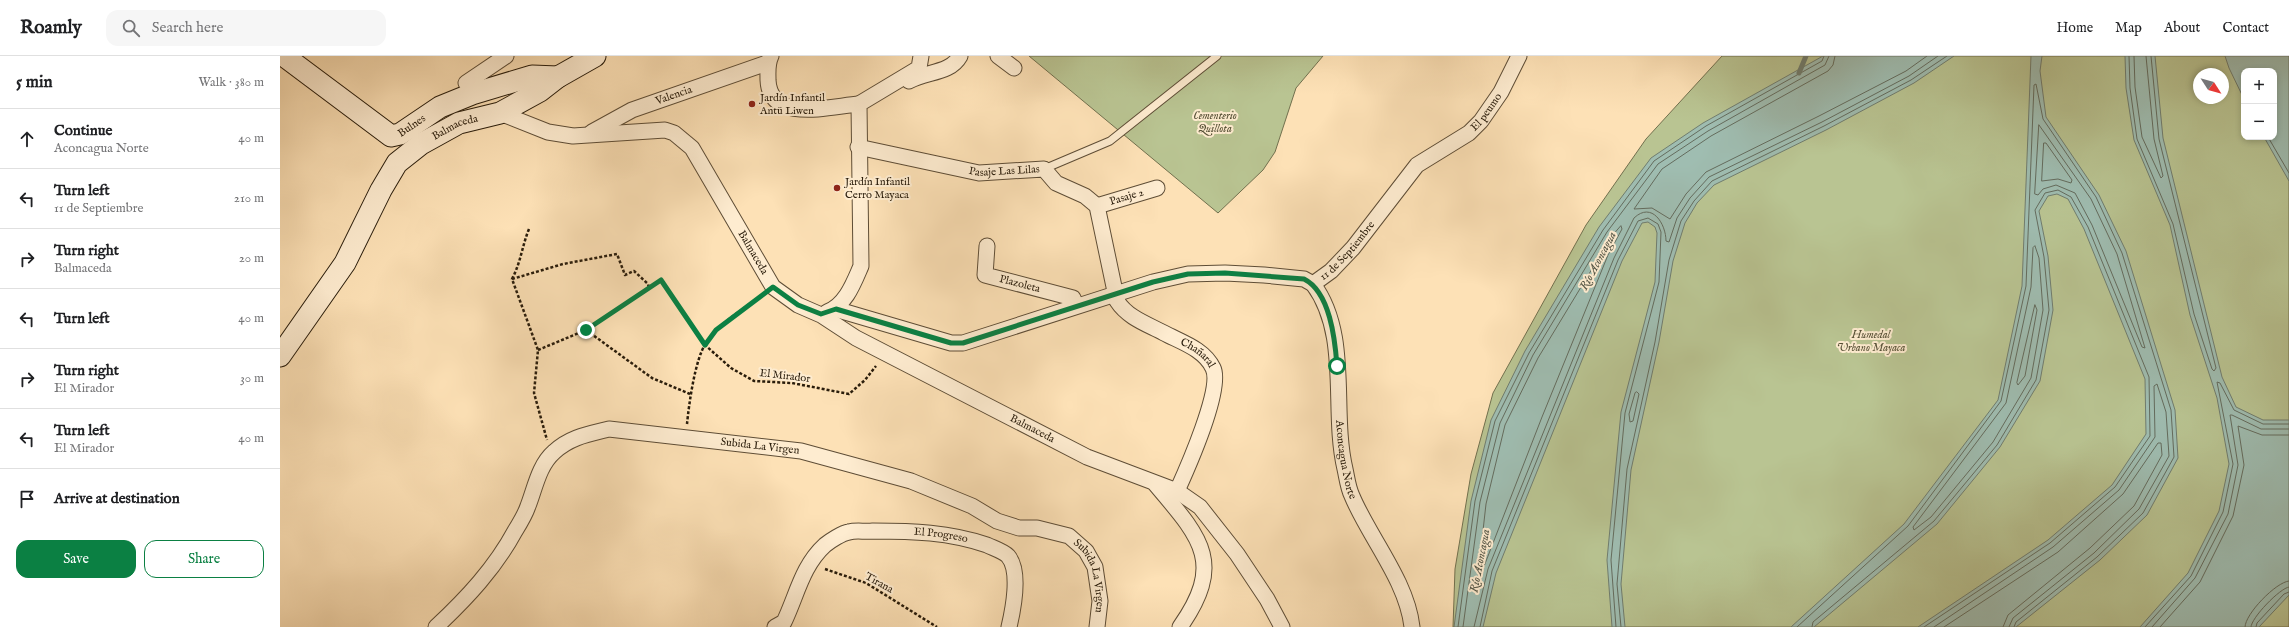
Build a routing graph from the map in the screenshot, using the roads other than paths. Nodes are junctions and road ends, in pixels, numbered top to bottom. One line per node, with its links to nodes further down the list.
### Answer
1 (284, 56): 9 (street, Bulnes)
2 (506, 56): 10 (street)
3 (595, 56): 9 (street)
4 (921, 56): 11 (street)
5 (960, 56): 14 (street)
6 (1217, 56): 16 (lane)
7 (1519, 56): 15 (street, El peumo)
8 (769, 60): 11 (street, Valencia); 13 (street, Valencia)
9 (558, 77): 12 (street)
10 (466, 83)
11 (859, 104): 14 (street)
12 (500, 113): 13 (street, Balmaceda); 25 (street, Balmaceda)
13 (584, 136): 24 (street, Balmaceda)
14 (858, 147): 16 (street, Pasaje Las Lilas); 23 (street)
15 (1437, 152): 20 (street, 11 de Septiembre)
16 (1044, 169): 18 (street, Pasaje Las Lilas)
17 (1157, 188): 18 (street, Pasaje 2)
18 (1097, 206): 21 (street)
19 (987, 246): 22 (street, Plazoleta)
20 (1313, 284): 21 (street, 11 de Septiembre); 34 (street, Aconcagua Norte)
21 (1116, 295): 22 (street, 11 de Septiembre); 27 (street, Chañaral)
22 (1076, 305): 23 (street, 11 de Septiembre)
23 (836, 309): 24 (street)
24 (821, 314): 26 (street, Balmaceda)
25 (280, 356)
26 (1155, 484): 27 (street, Balmaceda); 32 (street)
27 (1177, 491): 33 (street, Balmaceda)
28 (436, 627): 31 (street, Subida La Virgen)
29 (775, 627): 30 (street, El Progreso)
30 (1009, 627)
31 (1097, 627)
32 (1180, 627)
33 (1282, 627)
34 (1412, 627)

